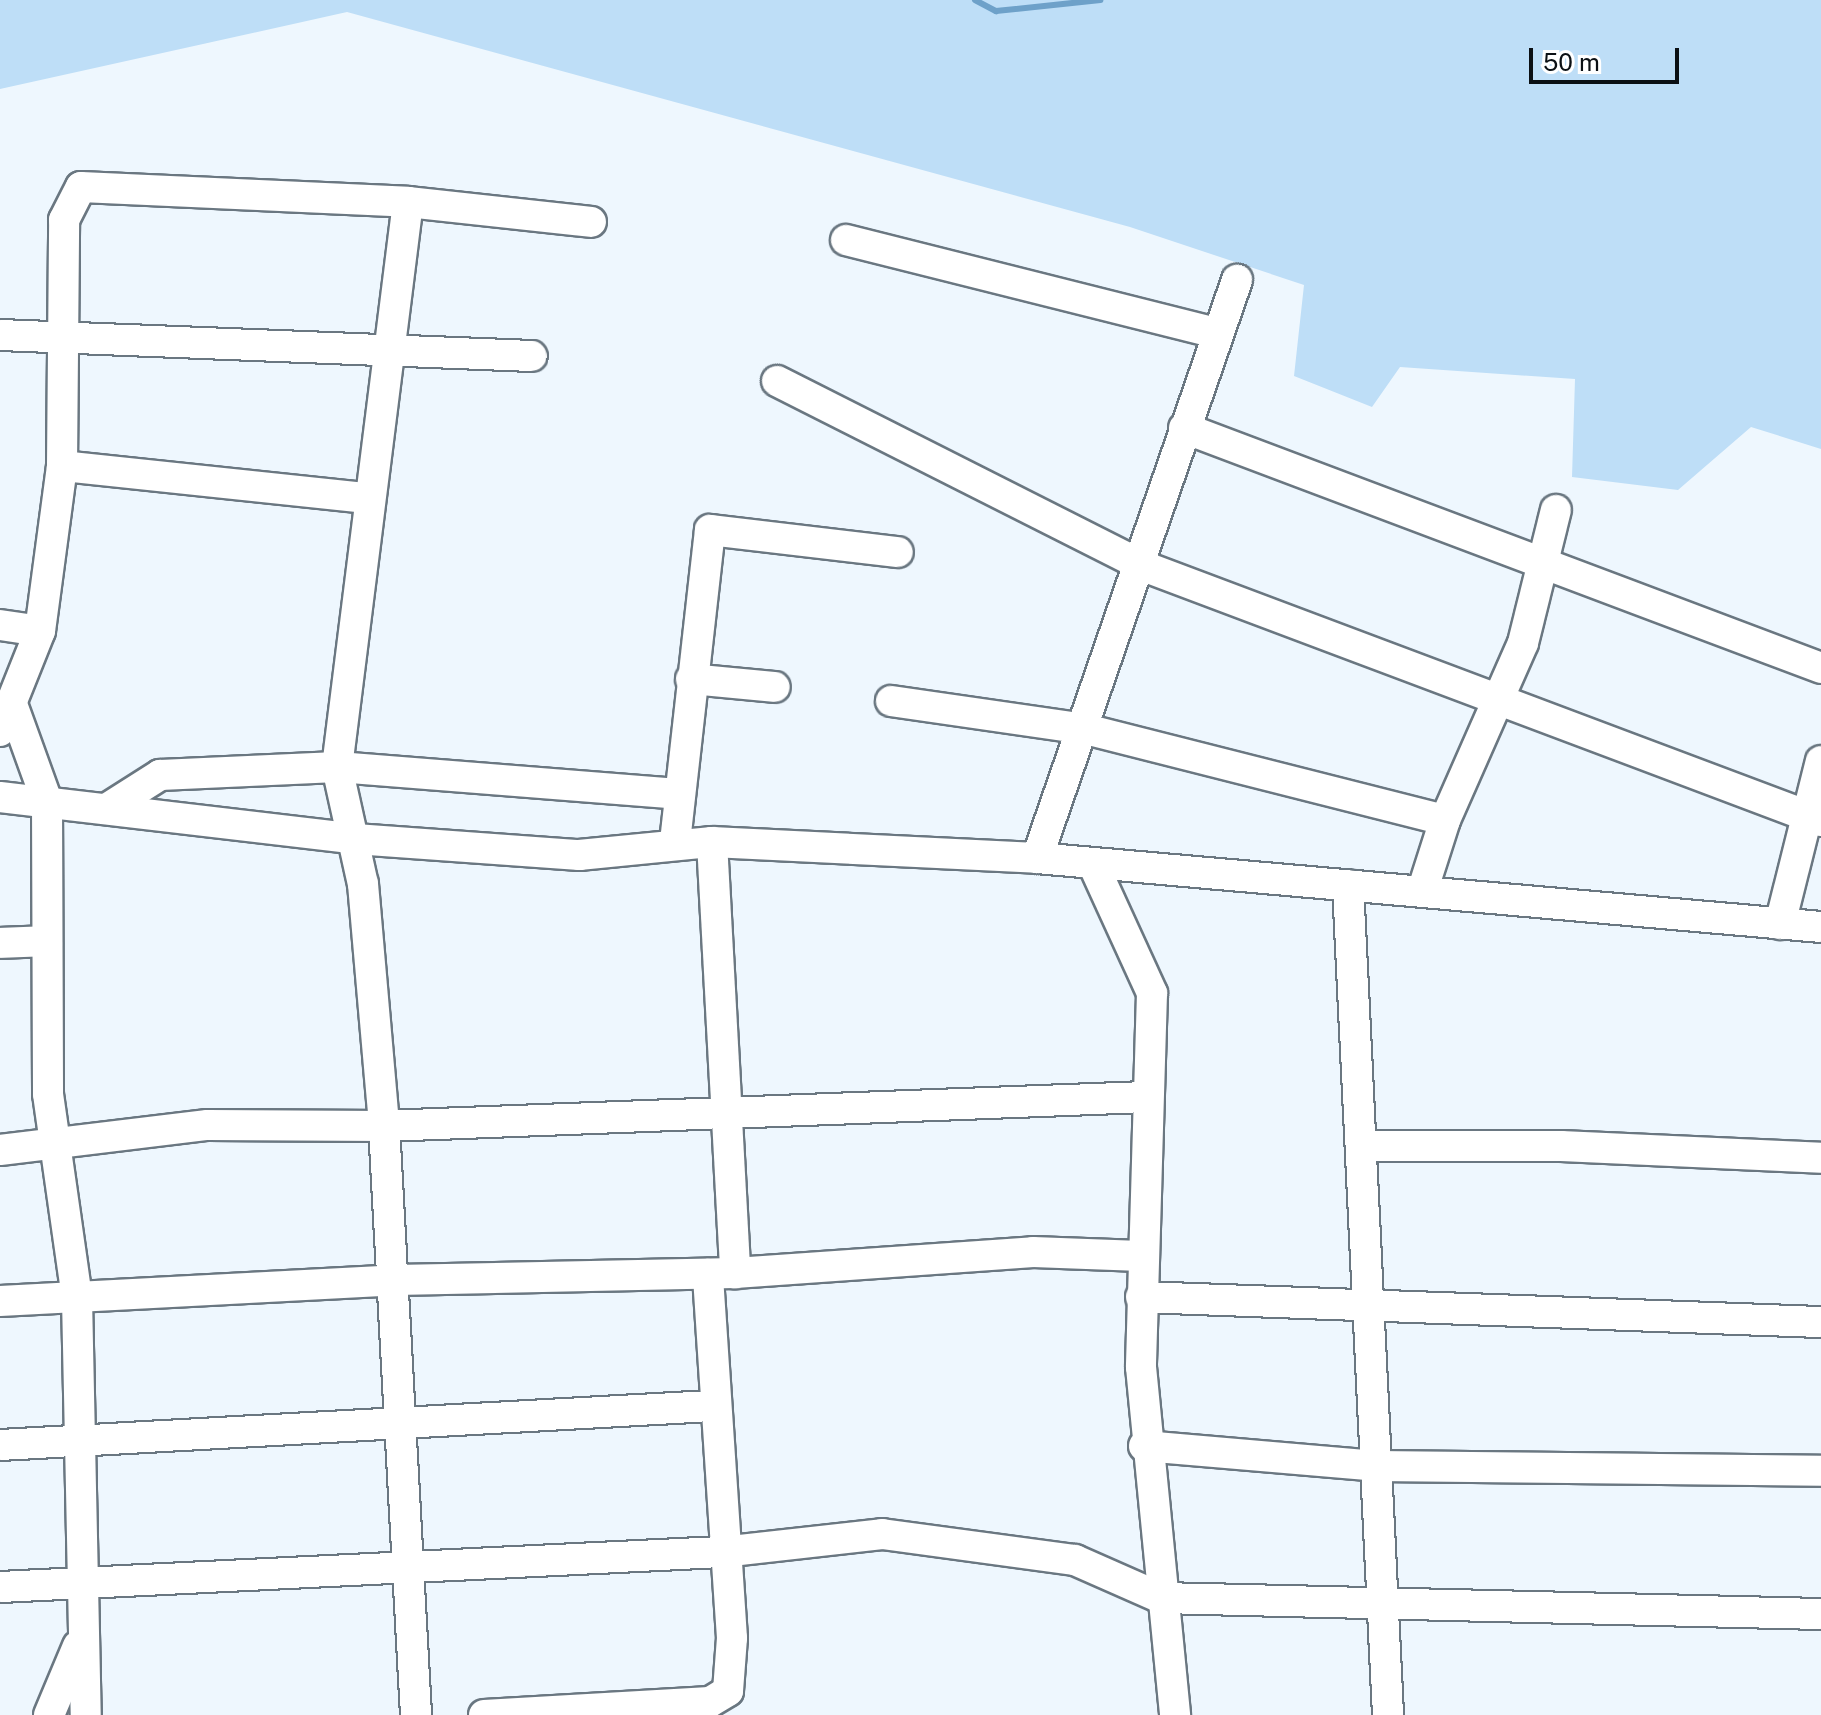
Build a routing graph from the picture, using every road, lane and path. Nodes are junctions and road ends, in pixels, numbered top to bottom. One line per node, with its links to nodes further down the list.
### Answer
1 (408, 202): 2 (street); 7 (street); 8 (street)
2 (591, 222)
3 (846, 240): 5 (street)
4 (1237, 280): 5 (street)
5 (1216, 333): 11 (street)
6 (0, 335): 7 (street)
7 (63, 339): 8 (street); 12 (street)
8 (390, 348): 9 (street); 13 (street)
9 (532, 356)
10 (777, 381): 17 (street)
11 (1184, 428): 16 (street); 17 (street)
12 (62, 466): 13 (street); 19 (street)
13 (366, 498): 29 (street)
14 (1556, 510): 16 (street)
15 (898, 552): 21 (street)
16 (1544, 561): 20 (street); 24 (street)
17 (1143, 566): 24 (street); 26 (street)
18 (0, 625): 19 (street)
19 (40, 631): 25 (street)
20 (1821, 668)
21 (691, 679): 22 (street); 30 (street)
22 (775, 687)
23 (891, 701): 26 (street)
24 (1497, 703): 34 (street); 35 (street)
25 (12, 704): 27 (street); 32 (street)
26 (1085, 729): 35 (street); 39 (street)
27 (0, 731)
28 (1821, 761): 34 (street)
29 (337, 767): 30 (street); 33 (street); 36 (street)
30 (679, 794): 37 (street)
31 (0, 797): 32 (street)
32 (47, 801): 33 (street); 45 (street)
33 (108, 808): 36 (street)
34 (1812, 818): 43 (street)
35 (1445, 820): 42 (street)
36 (355, 839): 37 (street); 49 (street)
37 (675, 842): 38 (street)
38 (712, 842): 39 (street); 48 (street)
39 (1037, 858): 40 (street)
40 (1093, 864): 41 (street); 47 (street)
41 (1348, 885): 42 (street); 50 (street)
42 (1422, 892): 43 (street)
43 (1780, 924): 44 (street)
44 (1821, 927)
45 (47, 941): 46 (street); 51 (street)
46 (0, 943)
47 (1147, 1097): 48 (street); 54 (street)
48 (723, 1109): 49 (street); 55 (street)
49 (384, 1126): 51 (street); 56 (street)
50 (1365, 1146): 53 (street); 60 (street)
51 (57, 1147): 52 (street); 58 (street)
52 (0, 1150)
53 (1821, 1158)
54 (1141, 1256): 55 (street); 57 (street)
55 (722, 1273): 56 (street); 62 (street)
56 (395, 1280): 58 (street); 63 (street)
57 (1141, 1297): 60 (street); 66 (street)
58 (77, 1298): 59 (street); 64 (street)
59 (0, 1301)
60 (1372, 1310): 61 (street); 67 (street)
61 (1821, 1322)
62 (712, 1406): 63 (street); 69 (street)
63 (398, 1427): 64 (street); 70 (street)
64 (81, 1440): 65 (street); 71 (street)
65 (0, 1445)
66 (1144, 1446): 67 (street); 73 (street)
67 (1376, 1466): 68 (street); 74 (street)
68 (1821, 1471)
69 (722, 1552): 70 (street); 73 (street); 80 (street)
70 (404, 1566): 71 (street); 79 (street)
71 (80, 1586): 72 (street); 76 (street)
72 (0, 1587)
73 (1161, 1598): 74 (street); 81 (street)
74 (1382, 1604): 75 (street); 82 (street)
75 (1821, 1614)
76 (80, 1641): 77 (street); 78 (street)
77 (49, 1715)
78 (86, 1715)
79 (416, 1715)
80 (484, 1715)
81 (1175, 1715)
82 (1388, 1715)

